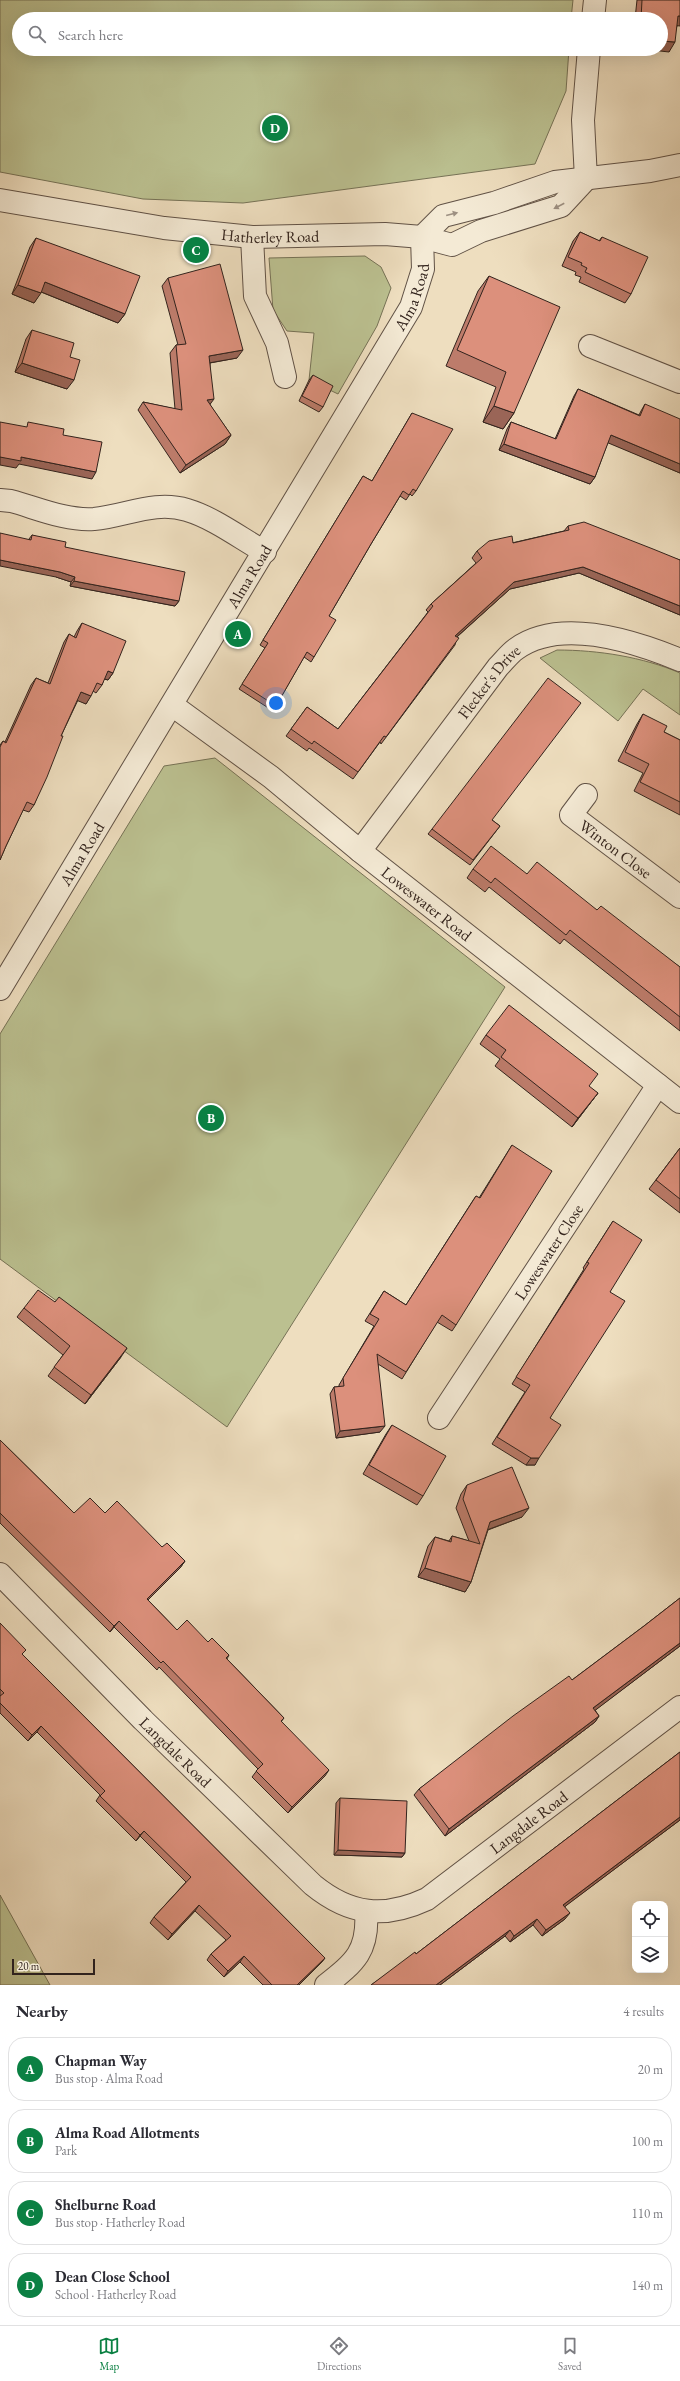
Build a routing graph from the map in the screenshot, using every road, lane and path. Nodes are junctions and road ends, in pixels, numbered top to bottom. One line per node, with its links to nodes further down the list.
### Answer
1 (595, 0): 2 (street)
2 (594, 12)
3 (589, 56): 5 (street)
4 (680, 165): 5 (street)
5 (586, 179): 8 (street, one-way to 5); 8 (street, Hatherley Road, one-way to 8)
6 (0, 200): 7 (street, Hatherley Road)
7 (252, 237): 8 (street, Hatherley Road); 10 (street)
8 (422, 237): 13 (street, Alma Road)
9 (590, 346): 11 (street)
10 (285, 376)
11 (680, 382)
12 (0, 500): 13 (street)
13 (265, 552): 15 (street, Alma Road)
14 (680, 660): 17 (street, Flecker's Drive)
15 (172, 705): 17 (street, Loweswater Road); 19 (street, Alma Road)
16 (586, 795): 18 (street, Winton Close)
17 (360, 851): 20 (street, Loweswater Road)
18 (680, 897)
19 (0, 989)
20 (658, 1085): 21 (street, Loweswater Road); 22 (street, Loweswater Close)
21 (680, 1102)
22 (439, 1418)
23 (0, 1574): 25 (street, Langdale Road)
24 (680, 1707): 25 (street, Langdale Road)
25 (366, 1911): 26 (street)
26 (326, 1985)

